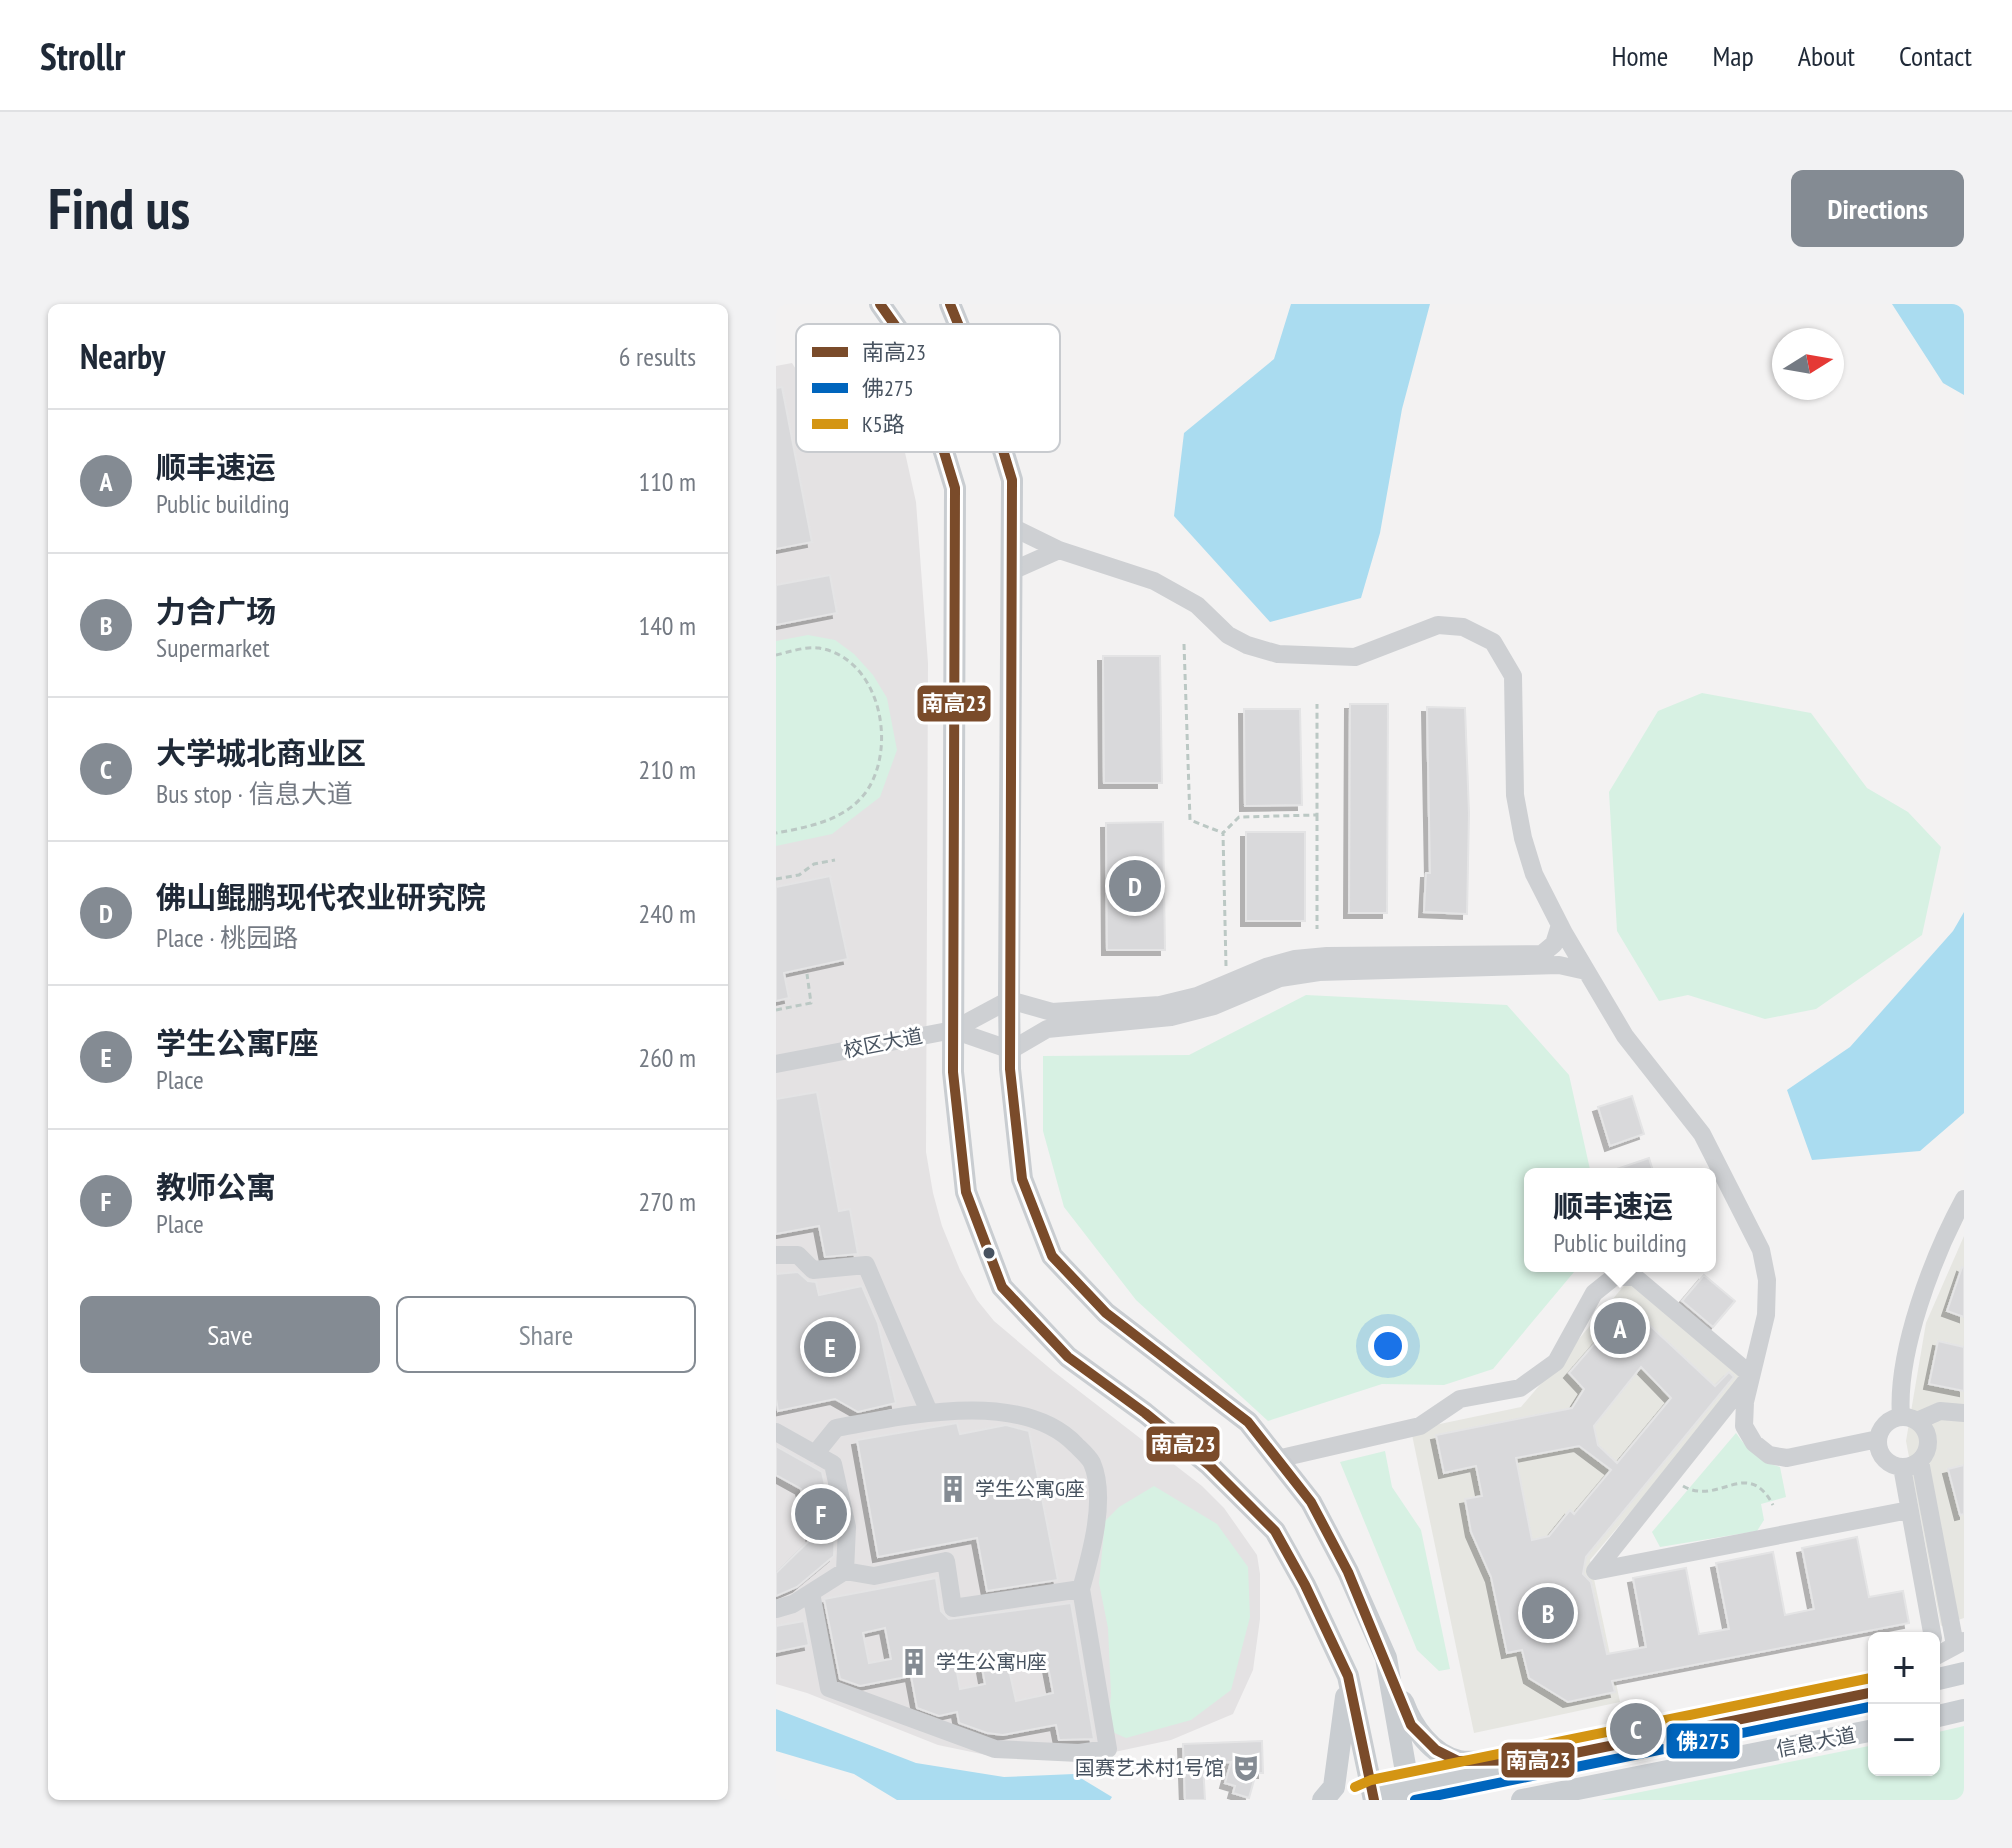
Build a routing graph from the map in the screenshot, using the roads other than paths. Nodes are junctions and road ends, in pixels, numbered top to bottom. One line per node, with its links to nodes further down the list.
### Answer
1 (880, 304): 3 (main road)
2 (950, 304): 4 (main road)
3 (894, 324)
4 (958, 324)
5 (944, 452): 13 (main road)
6 (1003, 452): 7 (main road)
7 (1012, 527): 8 (street); 9 (main road)
8 (1059, 550): 9 (street); 10 (street)
9 (1012, 571): 12 (main road)
10 (1560, 925): 11 (street); 12 (street)
11 (1586, 971): 14 (street); 18 (street)
12 (1009, 1000): 13 (street); 14 (main road)
13 (953, 1030): 14 (street); 15 (street, 校区大道); 36 (main road)
14 (1011, 1050): 25 (main road)
15 (776, 1064)
16 (1964, 1199): 21 (street)
17 (776, 1255): 19 (street)
18 (1751, 1375): 23 (street); 25 (street); 27 (street)
19 (929, 1412): 24 (street); 29 (street)
20 (1964, 1413): 21 (street)
21 (1909, 1419): 23 (street); 26 (street)
22 (776, 1432): 24 (street)
23 (1878, 1439): 26 (street)
24 (815, 1454): 28 (street)
25 (1277, 1459): 34 (main road)
26 (1911, 1464): 27 (street); 33 (street)
27 (1909, 1510): 32 (street)
28 (845, 1571): 29 (street); 30 (street)
29 (1081, 1589): 30 (street)
30 (811, 1593): 31 (street)
31 (776, 1609)
32 (1931, 1632)
33 (1959, 1643)
34 (1386, 1658): 42 (main road); 43 (main road)
35 (1964, 1673): 37 (main road)
36 (1348, 1676): 44 (main road); 45 (main road)
37 (1940, 1679)
38 (1868, 1693): 42 (main road, 信息大道)
39 (1964, 1710): 40 (main road)
40 (1940, 1716)
41 (1868, 1731): 46 (main road, 信息大道)
42 (1541, 1760): 43 (main road, 信息大道)
43 (1410, 1794): 44 (main road, 信息大道)
44 (1370, 1798)
45 (1323, 1800)
46 (1522, 1800)

